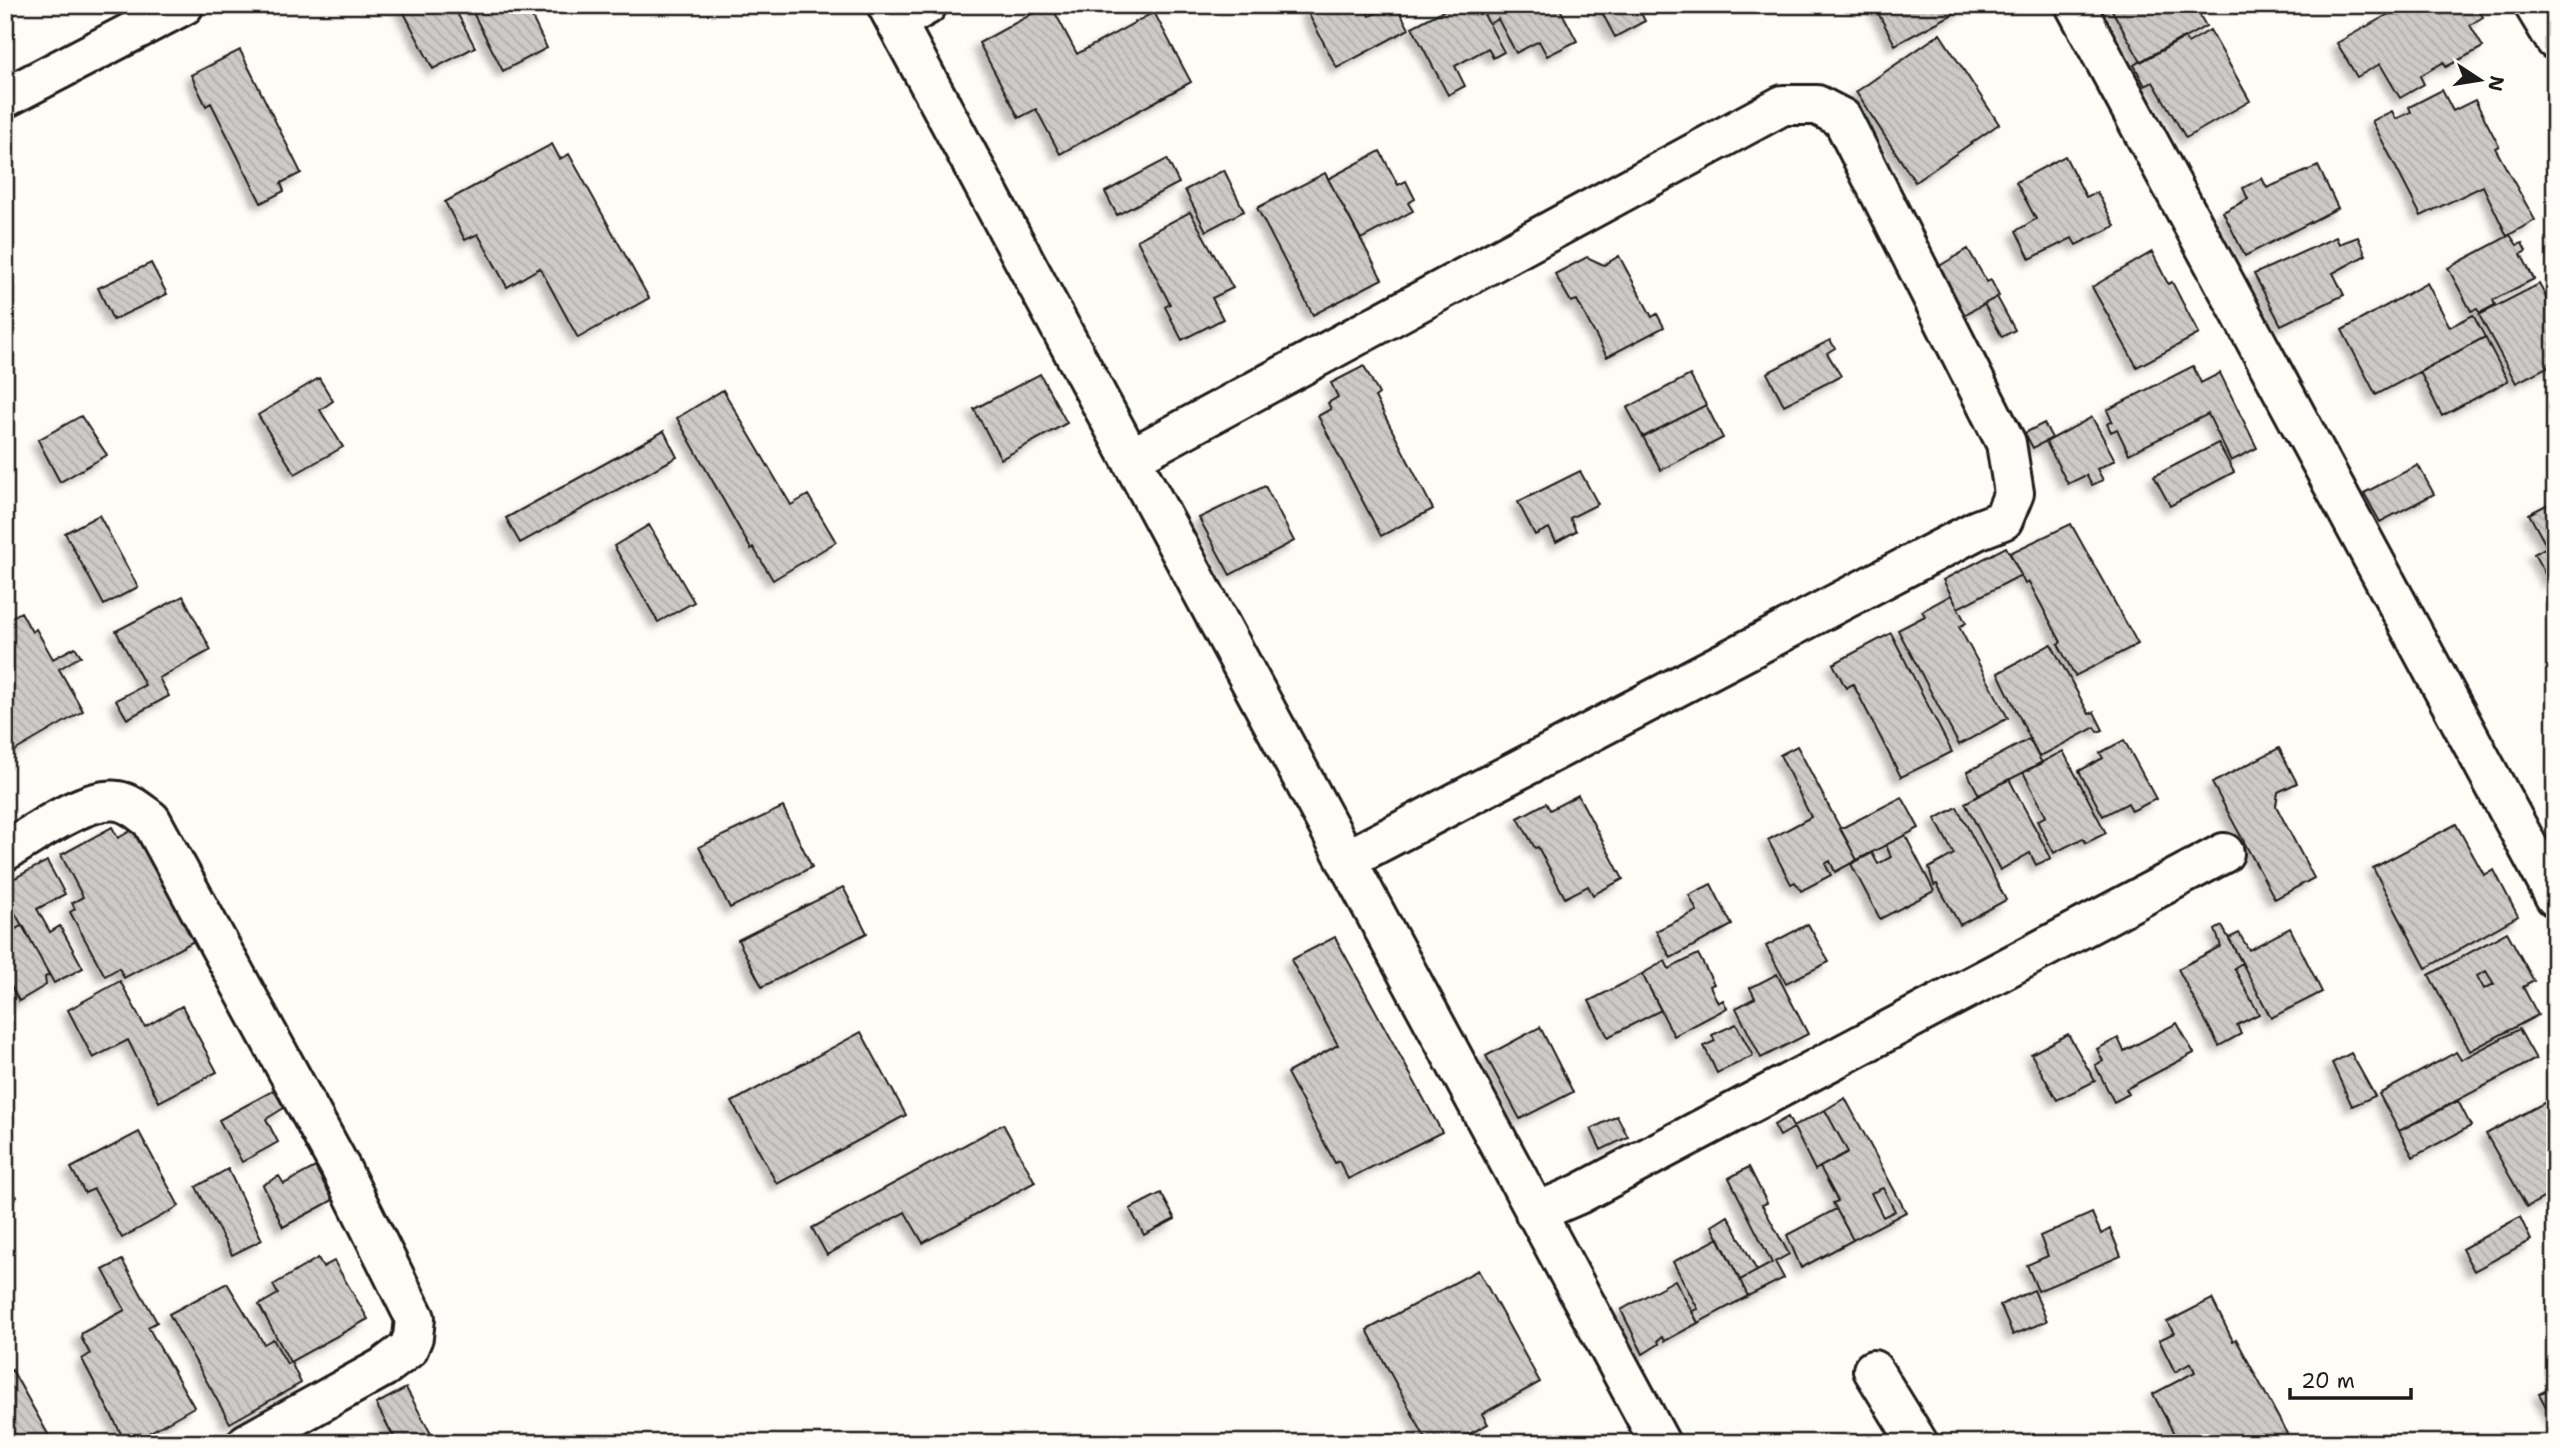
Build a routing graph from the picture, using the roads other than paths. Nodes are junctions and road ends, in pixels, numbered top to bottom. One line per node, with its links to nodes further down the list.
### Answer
1 (184, 5): 6 (street)
2 (2075, 5): 11 (street)
3 (2534, 5): 5 (street)
4 (904, 11): 7 (street)
5 (2555, 40)
6 (5, 98)
7 (1131, 458): 10 (street); 10 (street)
8 (5, 851): 14 (street)
9 (2224, 853): 12 (street)
10 (1346, 860): 12 (street)
11 (2555, 897)
12 (1535, 1213): 15 (street)
13 (1873, 1370): 16 (street)
14 (247, 1443)
15 (1660, 1443)
16 (1918, 1443)

